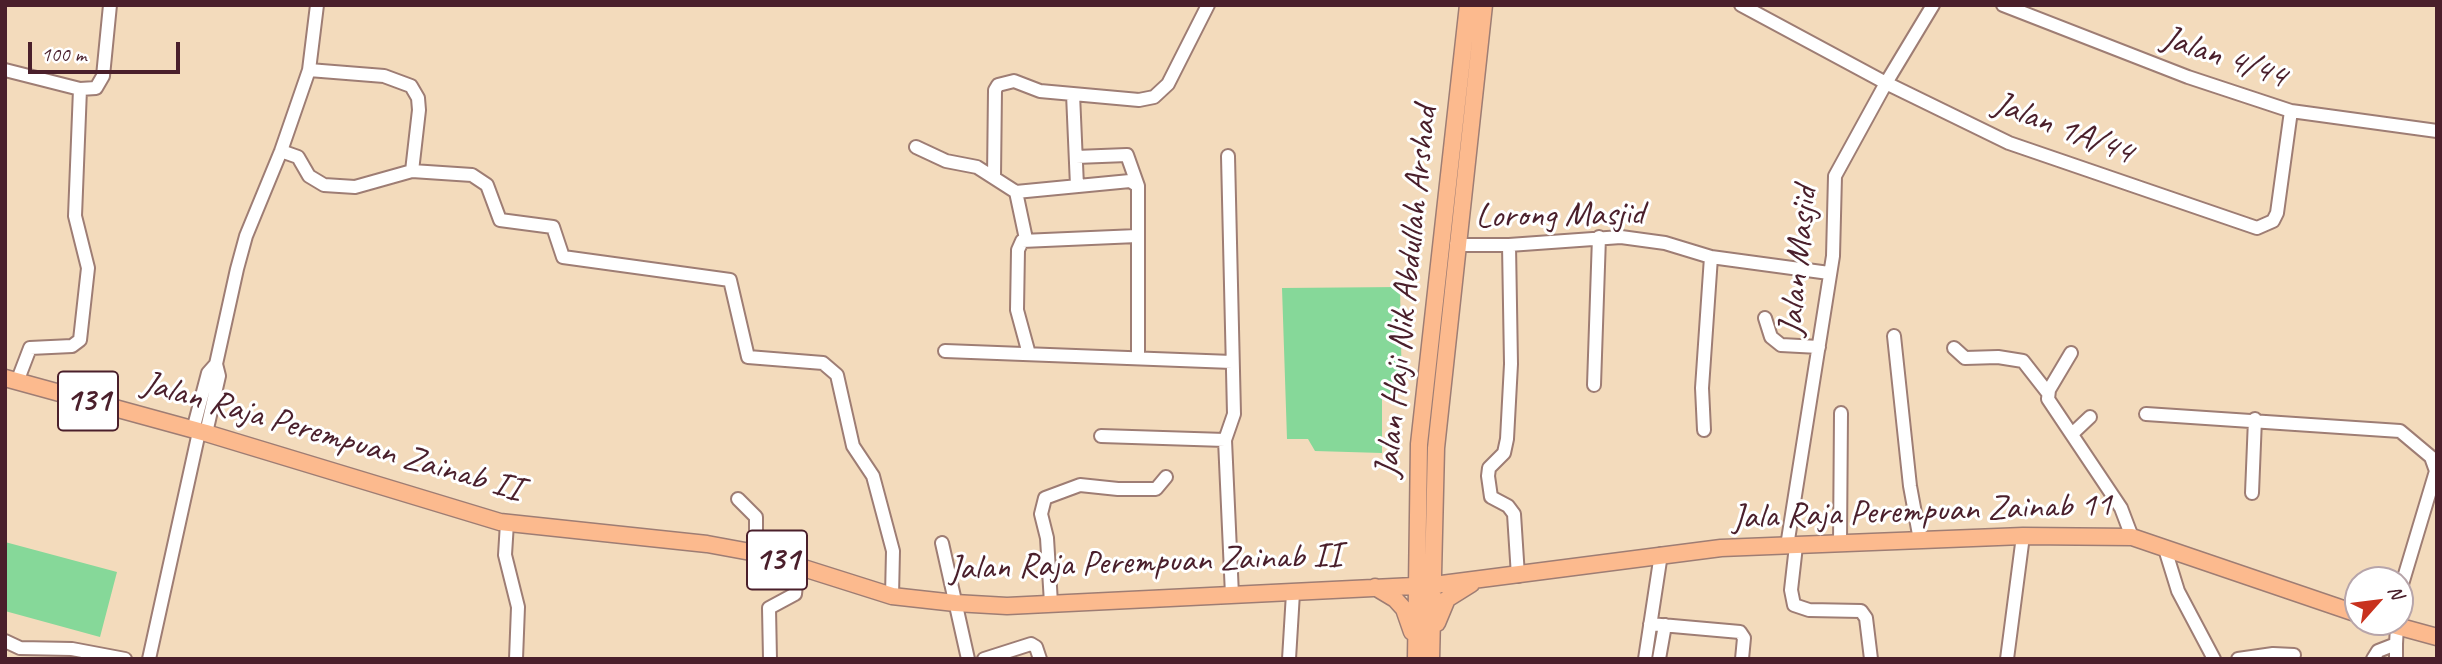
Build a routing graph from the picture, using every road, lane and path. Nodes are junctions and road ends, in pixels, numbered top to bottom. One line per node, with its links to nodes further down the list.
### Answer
1 (110, 5): 12 (street)
2 (317, 5): 10 (street)
3 (1208, 5): 13 (street)
4 (1468, 5): 72 (main road, Jalan Haji Nik Abdullah Arshad)
5 (1483, 5): 28 (main road, Jalan Haji Nik Abdullah Arshad)
6 (1741, 5): 11 (street, Jalan 1A/44)
7 (1933, 5): 11 (street, Jalan Masjid)
8 (2003, 5): 14 (street, Jalan 4/44)
9 (5, 70): 12 (street)
10 (309, 70): 17 (street); 20 (street)
11 (1886, 83): 14 (street, Jalan 1A/44); 31 (street, Jalan Masjid)
12 (80, 89): 41 (street)
13 (1073, 94): 18 (street); 21 (street)
14 (2291, 111): 15 (street, Jalan 4/44)
15 (2437, 131)
16 (916, 146): 21 (street)
17 (281, 152): 20 (street); 49 (street)
18 (1076, 156): 22 (street); 23 (street)
19 (1228, 156): 40 (street)
20 (412, 172): 76 (street)
21 (994, 177): 24 (street)
22 (1077, 186): 23 (street); 24 (street)
23 (1138, 186): 25 (street)
24 (1016, 192): 27 (street)
25 (1137, 236): 27 (street); 39 (street)
26 (1598, 237): 29 (street, Lorong Masjid); 30 (street, Lorong Masjid); 42 (street)
27 (1026, 239): 38 (street)
28 (1456, 245): 29 (street, Lorong Masjid); 72 (main road, Jalan Haji Nik Abdullah Arshad)
29 (1509, 246): 70 (street)
30 (1711, 257): 31 (street, Lorong Masjid); 48 (street)
31 (1829, 273): 34 (street, Jalan Masjid)
32 (1765, 318): 34 (street)
33 (1894, 336): 61 (street)
34 (1819, 347): 64 (street, Jalan Masjid)
35 (1954, 348): 43 (street)
36 (945, 351): 38 (street)
37 (2071, 353): 43 (street)
38 (1029, 354): 39 (street)
39 (1138, 357): 40 (street)
40 (1232, 362): 52 (street)
41 (11, 380): 49 (main road, Jalan Raja Perempuan Zainab II / 131)
42 (1594, 384)
43 (2048, 393): 50 (street)
44 (1841, 413): 63 (street)
45 (2146, 414): 47 (street)
46 (2090, 418): 50 (street)
47 (2255, 419): 54 (street); 56 (street)
48 (1704, 430)
49 (199, 432): 58 (main road, Jalan Raja Perempuan Zainab II / 131); 91 (street)
50 (2072, 434): 60 (street)
51 (1101, 436): 52 (street)
52 (1226, 440): 75 (street)
53 (1166, 477): 78 (street)
54 (2252, 493)
55 (738, 499): 66 (street)
56 (2423, 519): 57 (street); 68 (street)
57 (2437, 521)
58 (506, 523): 66 (main road, Jalan Raja Perempuan Zainab II / 131); 92 (street)
59 (2023, 536): 60 (main road, Jala Raja Perempuan Zainab 11); 61 (main road, Jala Raja Perempuan Zainab 11); 102 (street)
60 (2132, 537): 65 (main road, Jala Raja Perempuan Zainab 11)
61 (1920, 540): 63 (main road, Jala Raja Perempuan Zainab 11)
62 (942, 543): 77 (street)
63 (1840, 544): 64 (main road, Jala Raja Perempuan Zainab 11)
64 (1791, 546): 67 (main road, Jala Raja Perempuan Zainab 11); 101 (street, Jalan Masjid)
65 (2165, 549): 79 (main road, Jala Raja Perempuan Zainab 11); 103 (street)
66 (756, 553): 69 (main road, Jalan Raja Perempuan Zainab II / 131)
67 (1661, 554): 70 (main road, Jala Raja Perempuan Zainab 11); 80 (street)
68 (2408, 566)
69 (798, 567): 76 (main road, Jalan Raja Perempuan Zainab II / 131); 93 (street)
70 (1518, 576): 71 (main road, Jala Raja Perempuan Zainab 11)
71 (1476, 581): 72 (main road, Jalan Raja Perempuan Zainab II); 87 (main road)
72 (1426, 585): 73 (main road, Jalan Raja Perempuan Zainab II / 131); 87 (main road); 88 (main road)
73 (1374, 586): 74 (main road, Jalan Raja Perempuan Zainab II / 131); 88 (main road)
74 (1293, 593): 75 (main road, Jalan Raja Perempuan Zainab II / 131); 97 (street)
75 (1232, 595): 78 (main road, Jalan Raja Perempuan Zainab II / 131)
76 (892, 596): 77 (main road, Jalan Raja Perempuan Zainab II / 131)
77 (955, 603): 78 (main road, Jalan Raja Perempuan Zainab II / 131); 94 (street)
78 (1051, 603)
79 (2344, 609)
80 (1650, 624): 81 (street); 98 (street)
81 (1665, 625): 99 (street); 100 (street)
82 (2414, 631): 84 (main road)
83 (2394, 636): 86 (street)
84 (2437, 637)
85 (5, 641): 90 (street)
86 (2396, 644): 105 (street); 106 (street)
87 (1431, 650)
88 (1416, 654)
89 (2294, 655): 104 (street)
90 (125, 659)
91 (149, 659)
92 (516, 659)
93 (770, 659)
94 (968, 659)
95 (984, 659): 96 (street)
96 (1040, 659)
97 (1289, 659)
98 (1645, 659)
99 (1659, 659)
100 (1742, 659)
101 (1871, 659)
102 (2007, 659)
103 (2214, 659)
104 (2238, 659)
105 (2373, 659)
106 (2396, 659)

